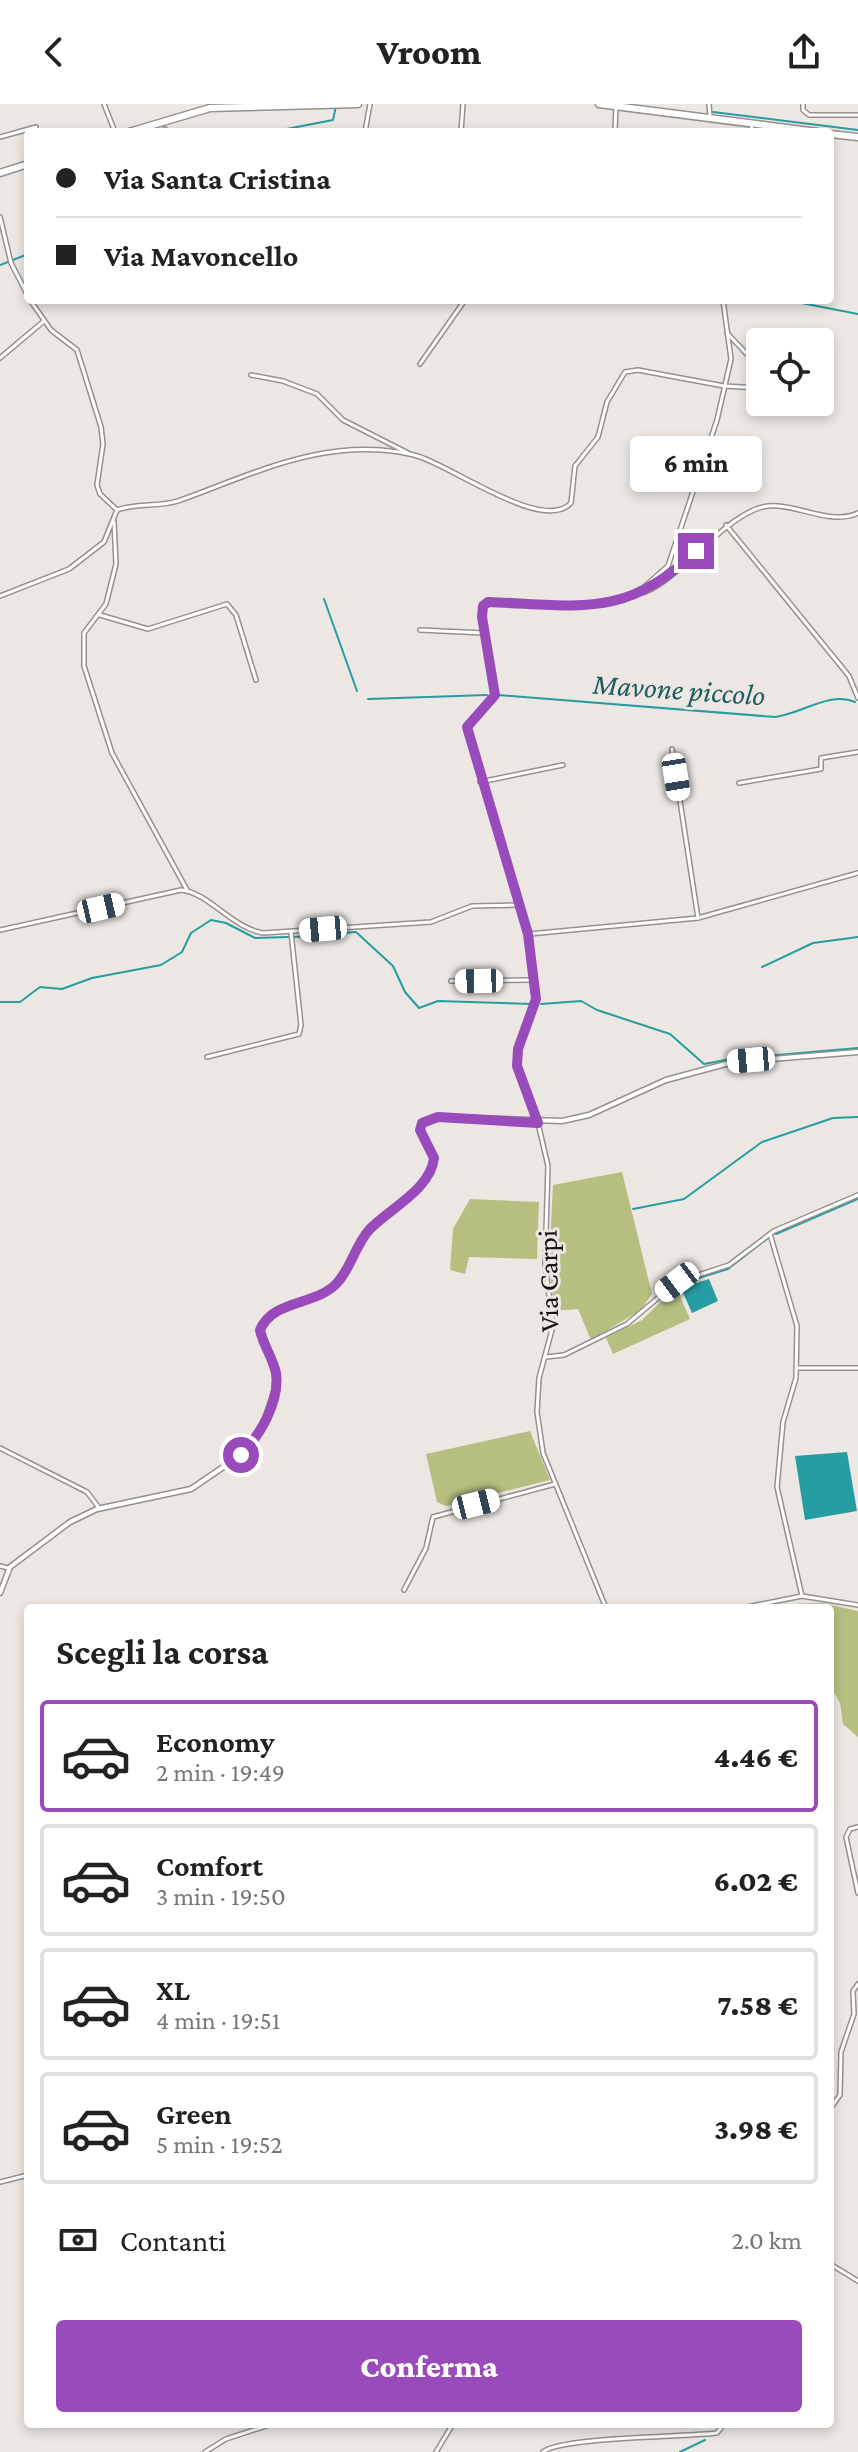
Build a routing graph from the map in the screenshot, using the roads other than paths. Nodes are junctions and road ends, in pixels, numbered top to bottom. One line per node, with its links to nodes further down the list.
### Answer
1 (104, 104): 17 (street)
2 (274, 104): 10 (main road); 18 (main road)
3 (338, 104): 4 (main road); 10 (main road)
4 (358, 104)
5 (370, 104): 19 (street)
6 (463, 104): 20 (street)
7 (599, 104): 11 (main road)
8 (709, 104): 13 (street)
9 (803, 104): 12 (street)
10 (331, 105)
11 (616, 105): 13 (main road); 21 (street)
12 (858, 115)
13 (710, 117): 14 (main road)
14 (752, 124): 22 (street); 23 (main road)
15 (36, 127): 16 (street)
16 (32, 128)
17 (113, 128)
18 (141, 128)
19 (366, 128)
20 (461, 128)
21 (615, 128)
22 (752, 128)
23 (785, 128)
24 (24, 130): 26 (street)
25 (834, 134): 27 (main road)
26 (0, 137)
27 (858, 137)
28 (24, 165): 29 (main road)
29 (0, 173)
30 (0, 217): 31 (street)
31 (24, 288)
32 (33, 304): 35 (street)
33 (462, 304): 39 (street)
34 (723, 304): 36 (street)
35 (44, 321): 38 (street); 44 (street)
36 (727, 333): 37 (street); 41 (street)
37 (746, 353)
38 (0, 358)
39 (420, 364)
40 (251, 375): 43 (street)
41 (724, 386): 42 (street); 43 (street); 48 (street)
42 (746, 387)
43 (412, 455): 44 (street)
44 (117, 510): 46 (street)
45 (858, 513): 47 (street)
46 (114, 522): 49 (street); 50 (street)
47 (726, 525): 48 (street); 54 (street)
48 (636, 594): 52 (street)
49 (0, 596)
50 (100, 615): 53 (street); 61 (street)
51 (420, 630): 52 (street)
52 (484, 633): 58 (street, Via Carpi)
53 (256, 680)
54 (858, 698)
55 (672, 749): 63 (street)
56 (858, 752): 59 (street)
57 (563, 765): 58 (street)
58 (480, 782): 62 (street, Via Carpi)
59 (739, 783)
60 (858, 873): 63 (street)
61 (187, 890): 64 (street); 65 (street)
62 (518, 905): 65 (street); 66 (street, Via Carpi)
63 (698, 918): 66 (street)
64 (0, 930)
65 (291, 932): 70 (street)
66 (528, 934): 67 (street, Via Carpi)
67 (535, 980): 68 (street); 71 (street, Via Carpi)
68 (451, 981)
69 (858, 1052): 71 (street)
70 (207, 1057)
71 (538, 1123): 74 (street, Via Carpi); 79 (street)
72 (858, 1195): 73 (street)
73 (770, 1234): 74 (street); 75 (street)
74 (546, 1357): 78 (street, Via Carpi)
75 (797, 1367): 76 (street); 84 (street)
76 (858, 1368)
77 (0, 1448): 79 (street)
78 (555, 1484): 82 (street); 85 (street, Via Carpi)
79 (100, 1509): 81 (street)
80 (0, 1566): 81 (street)
81 (8, 1568): 83 (street)
82 (404, 1590)
83 (0, 1593)
84 (802, 1596): 86 (street); 87 (street)
85 (604, 1604)
86 (762, 1604)
87 (858, 1605)
88 (858, 1827): 89 (street)
89 (858, 1893)
90 (858, 1984): 91 (street)
91 (834, 2103)
92 (24, 2176): 93 (street)
93 (0, 2182)
94 (834, 2266): 95 (street)
95 (858, 2281)
96 (260, 2428): 99 (street)
97 (451, 2428): 100 (street)
98 (722, 2428): 101 (street)
99 (205, 2452)
100 (436, 2452)
101 (543, 2452)

